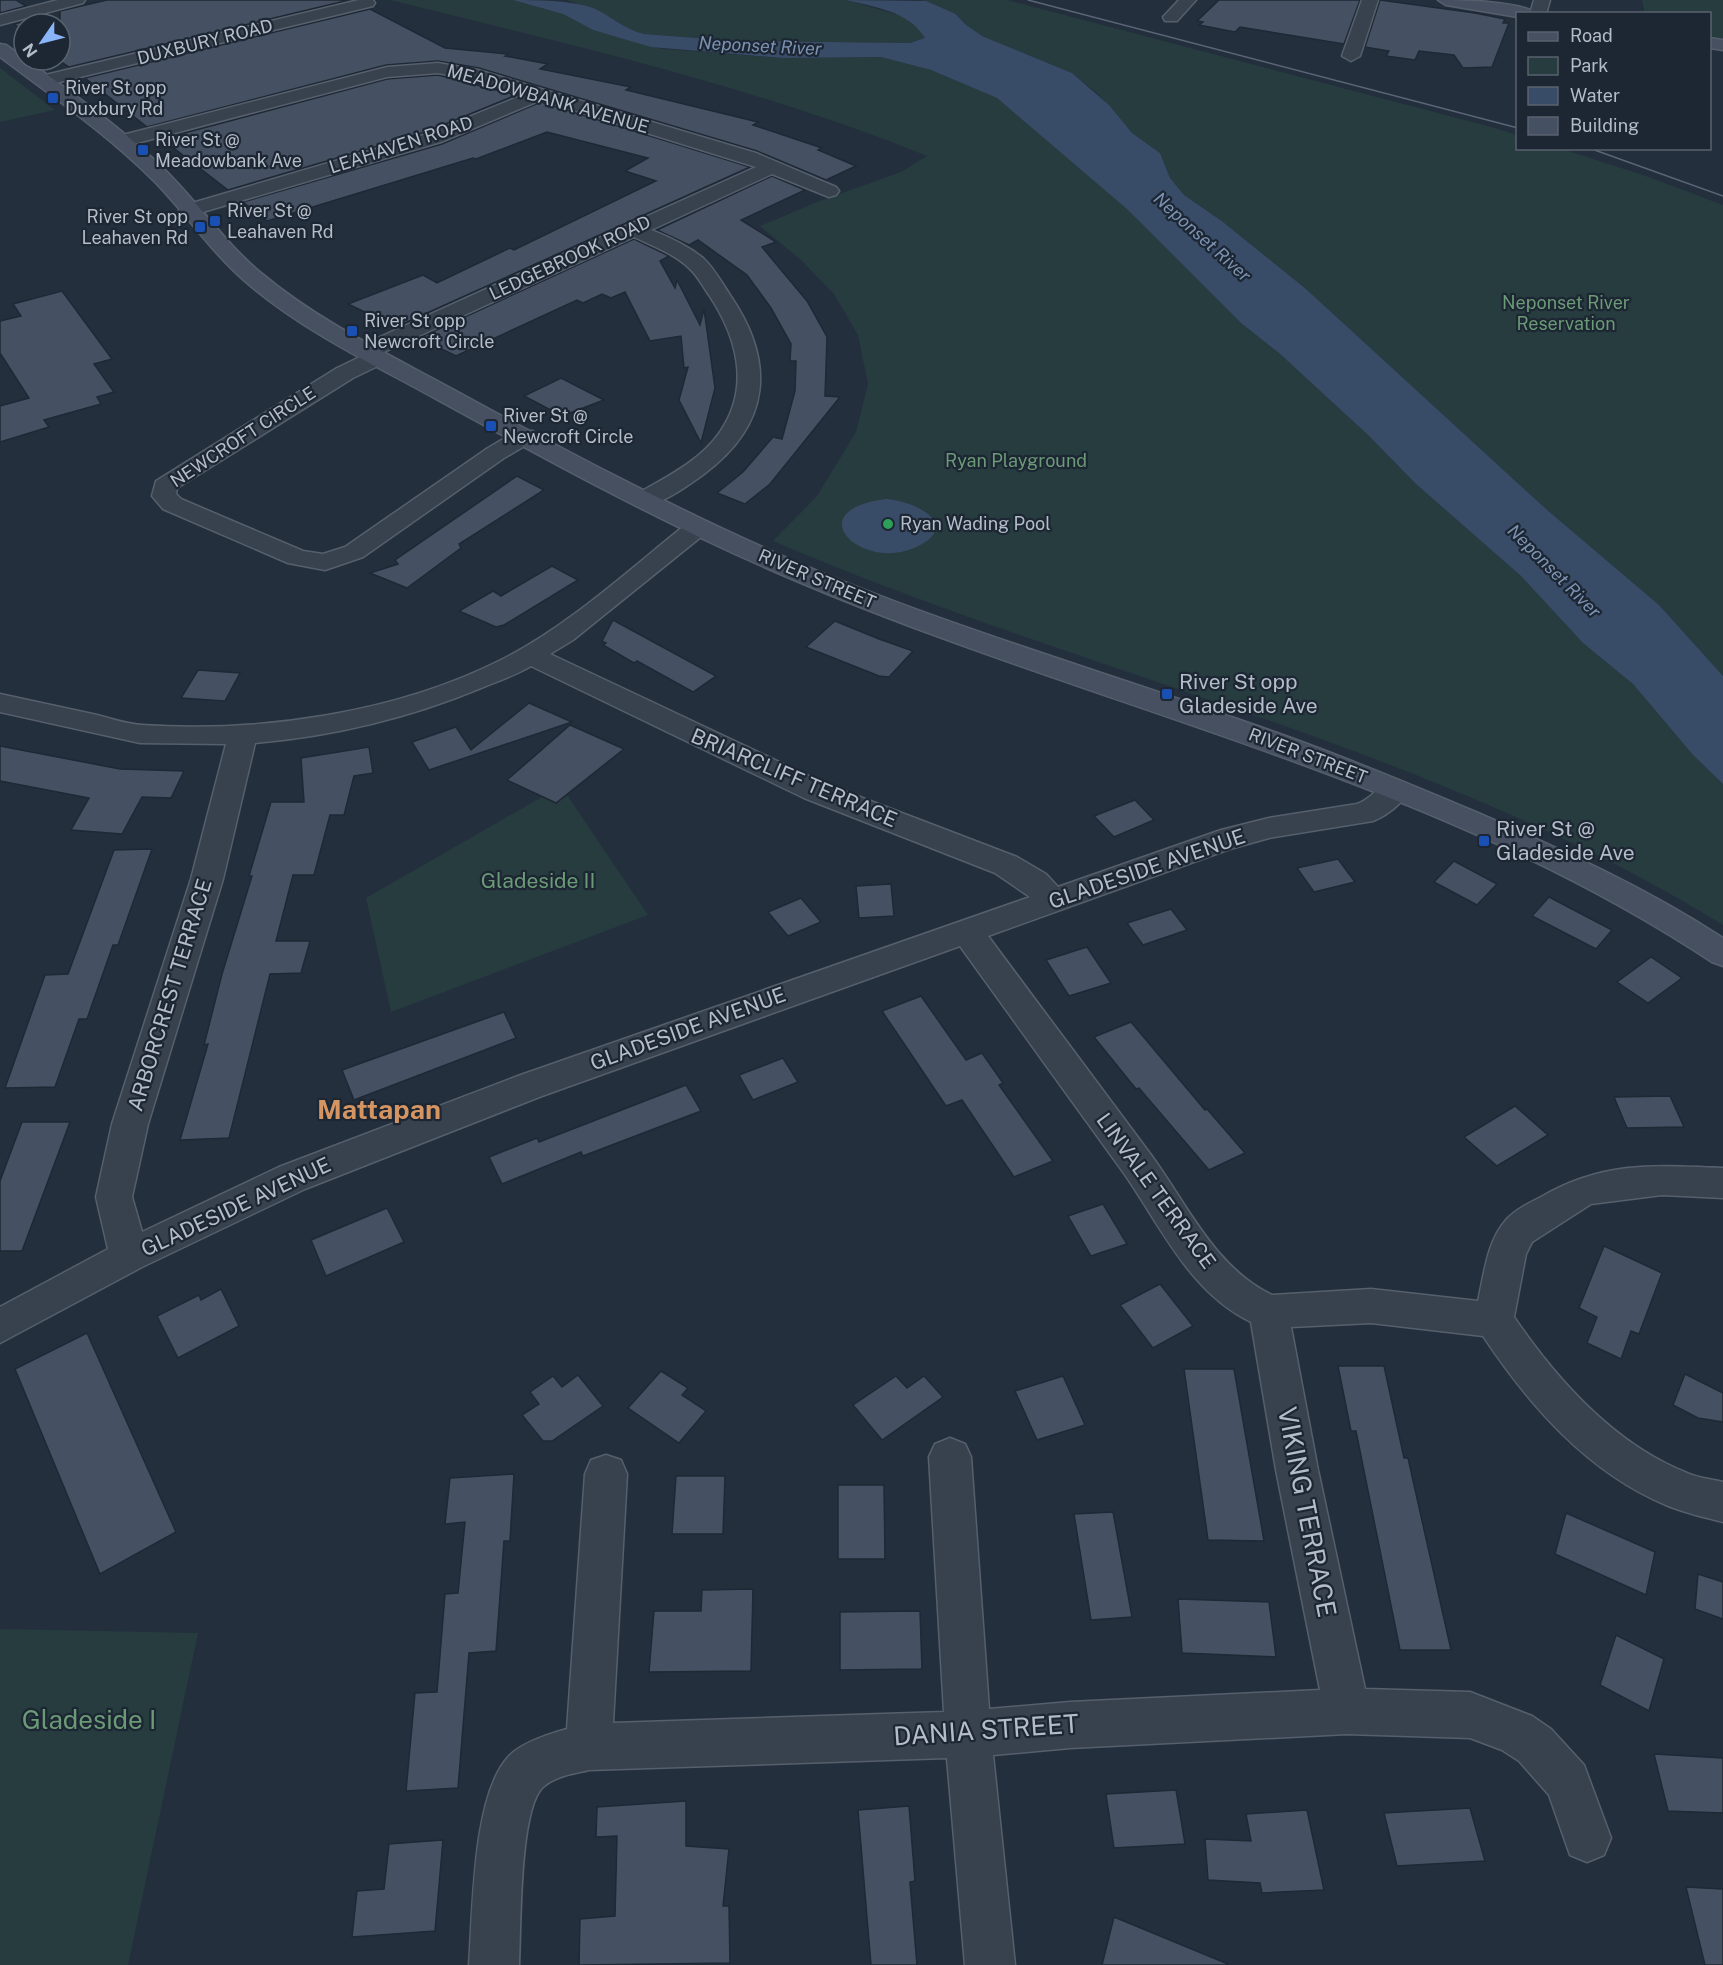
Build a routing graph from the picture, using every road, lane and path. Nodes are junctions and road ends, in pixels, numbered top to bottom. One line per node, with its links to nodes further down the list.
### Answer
1 (77, 0): 8 (street)
2 (1188, 0): 7 (street)
3 (1370, 0): 10 (street)
4 (1446, 0): 6 (main road)
5 (367, 3): 11 (street, DUXBURY ROAD)
6 (1516, 12)
7 (1171, 17)
8 (0, 20)
9 (0, 49): 11 (main road, RIVER STREET)
10 (1351, 56)
11 (43, 81): 13 (main road, RIVER STREET)
12 (541, 94): 13 (street, MEADOWBANK AVENUE); 14 (street, MEADOWBANK AVENUE); 16 (street, LEAHAVEN ROAD)
13 (122, 141): 16 (main road, RIVER STREET)
14 (774, 166): 15 (street, MEADOWBANK AVENUE); 17 (street, LEDGEBROOK ROAD)
15 (829, 190)
16 (189, 210): 18 (main road, RIVER STREET)
17 (632, 229): 18 (street, LEDGEBROOK ROAD); 20 (street)
18 (373, 354): 19 (main road, RIVER STREET); 19 (street, NEWCROFT CIRCLE)
19 (525, 436): 20 (main road, RIVER STREET)
20 (644, 500): 21 (main road, RIVER STREET)
21 (698, 527): 22 (street); 25 (main road, RIVER STREET)
22 (532, 655): 24 (street); 26 (street, BRIARCLIFF TERRACE)
23 (0, 703): 24 (street)
24 (243, 735): 30 (street, ARBORCREST TERRACE)
25 (1395, 790): 26 (street, GLADESIDE AVENUE); 28 (main road, RIVER STREET)
26 (1053, 901): 27 (street, GLADESIDE AVENUE)
27 (966, 930): 30 (street, GLADESIDE AVENUE); 31 (street, LINVALE TERRACE)
28 (1723, 954)
29 (1723, 1183): 32 (street)
30 (129, 1256): 33 (street, GLADESIDE AVENUE)
31 (1269, 1312): 32 (street); 37 (street, VIKING TERRACE)
32 (1494, 1320): 36 (street)
33 (0, 1326)
34 (950, 1457): 38 (street)
35 (606, 1474): 39 (street)
36 (1723, 1502)
37 (1347, 1711): 38 (street, DANIA STREET); 40 (street, DANIA STREET)
38 (968, 1734): 39 (street, DANIA STREET); 42 (street)
39 (589, 1747): 41 (street, DANIA STREET)
40 (1587, 1838)
41 (494, 1965)
42 (990, 1965)

